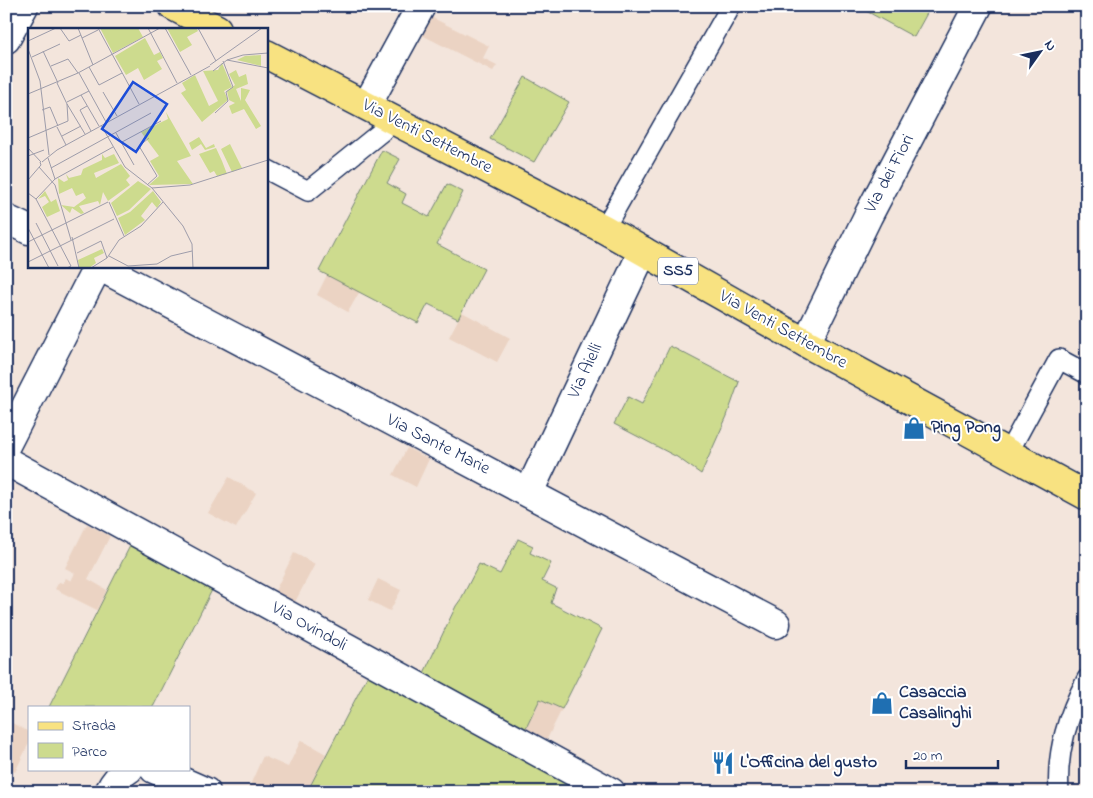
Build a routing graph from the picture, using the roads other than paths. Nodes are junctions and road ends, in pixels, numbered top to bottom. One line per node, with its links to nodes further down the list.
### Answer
1 (24, 6): 7 (street)
2 (173, 6): 6 (main road)
3 (421, 6): 9 (street)
4 (731, 6): 13 (lane)
5 (978, 6): 18 (street, Via dei Fiori)
6 (216, 28)
7 (6, 39)
8 (268, 55): 9 (main road, Via Venti Settembre / SS5)
9 (367, 105): 10 (main road, Via Venti Settembre / SS5)
10 (396, 120): 11 (lane); 13 (main road, Via Venti Settembre / SS5)
11 (268, 170)
12 (6, 219): 14 (street)
13 (604, 229): 15 (main road, Via Venti Settembre / SS5)
14 (28, 230)
15 (643, 250): 18 (main road, Via Venti Settembre / SS5); 23 (street, Via Aielli)
16 (98, 268): 20 (street)
17 (103, 268): 23 (street, Via Sante Marie)
18 (806, 343): 21 (main road, Via Venti Settembre / SS5)
19 (1087, 374): 21 (lane)
20 (6, 445)
21 (1008, 453): 24 (main road, Via Venti Settembre / SS5)
22 (6, 461): 31 (street, Via Ovindoli)
23 (529, 492): 25 (street, Via Sante Marie)
24 (1087, 496)
25 (776, 624)
26 (1087, 679): 32 (lane)
27 (127, 770): 29 (street)
28 (156, 770): 30 (street)
29 (109, 792)
30 (206, 792)
31 (611, 792)
32 (1058, 792)

